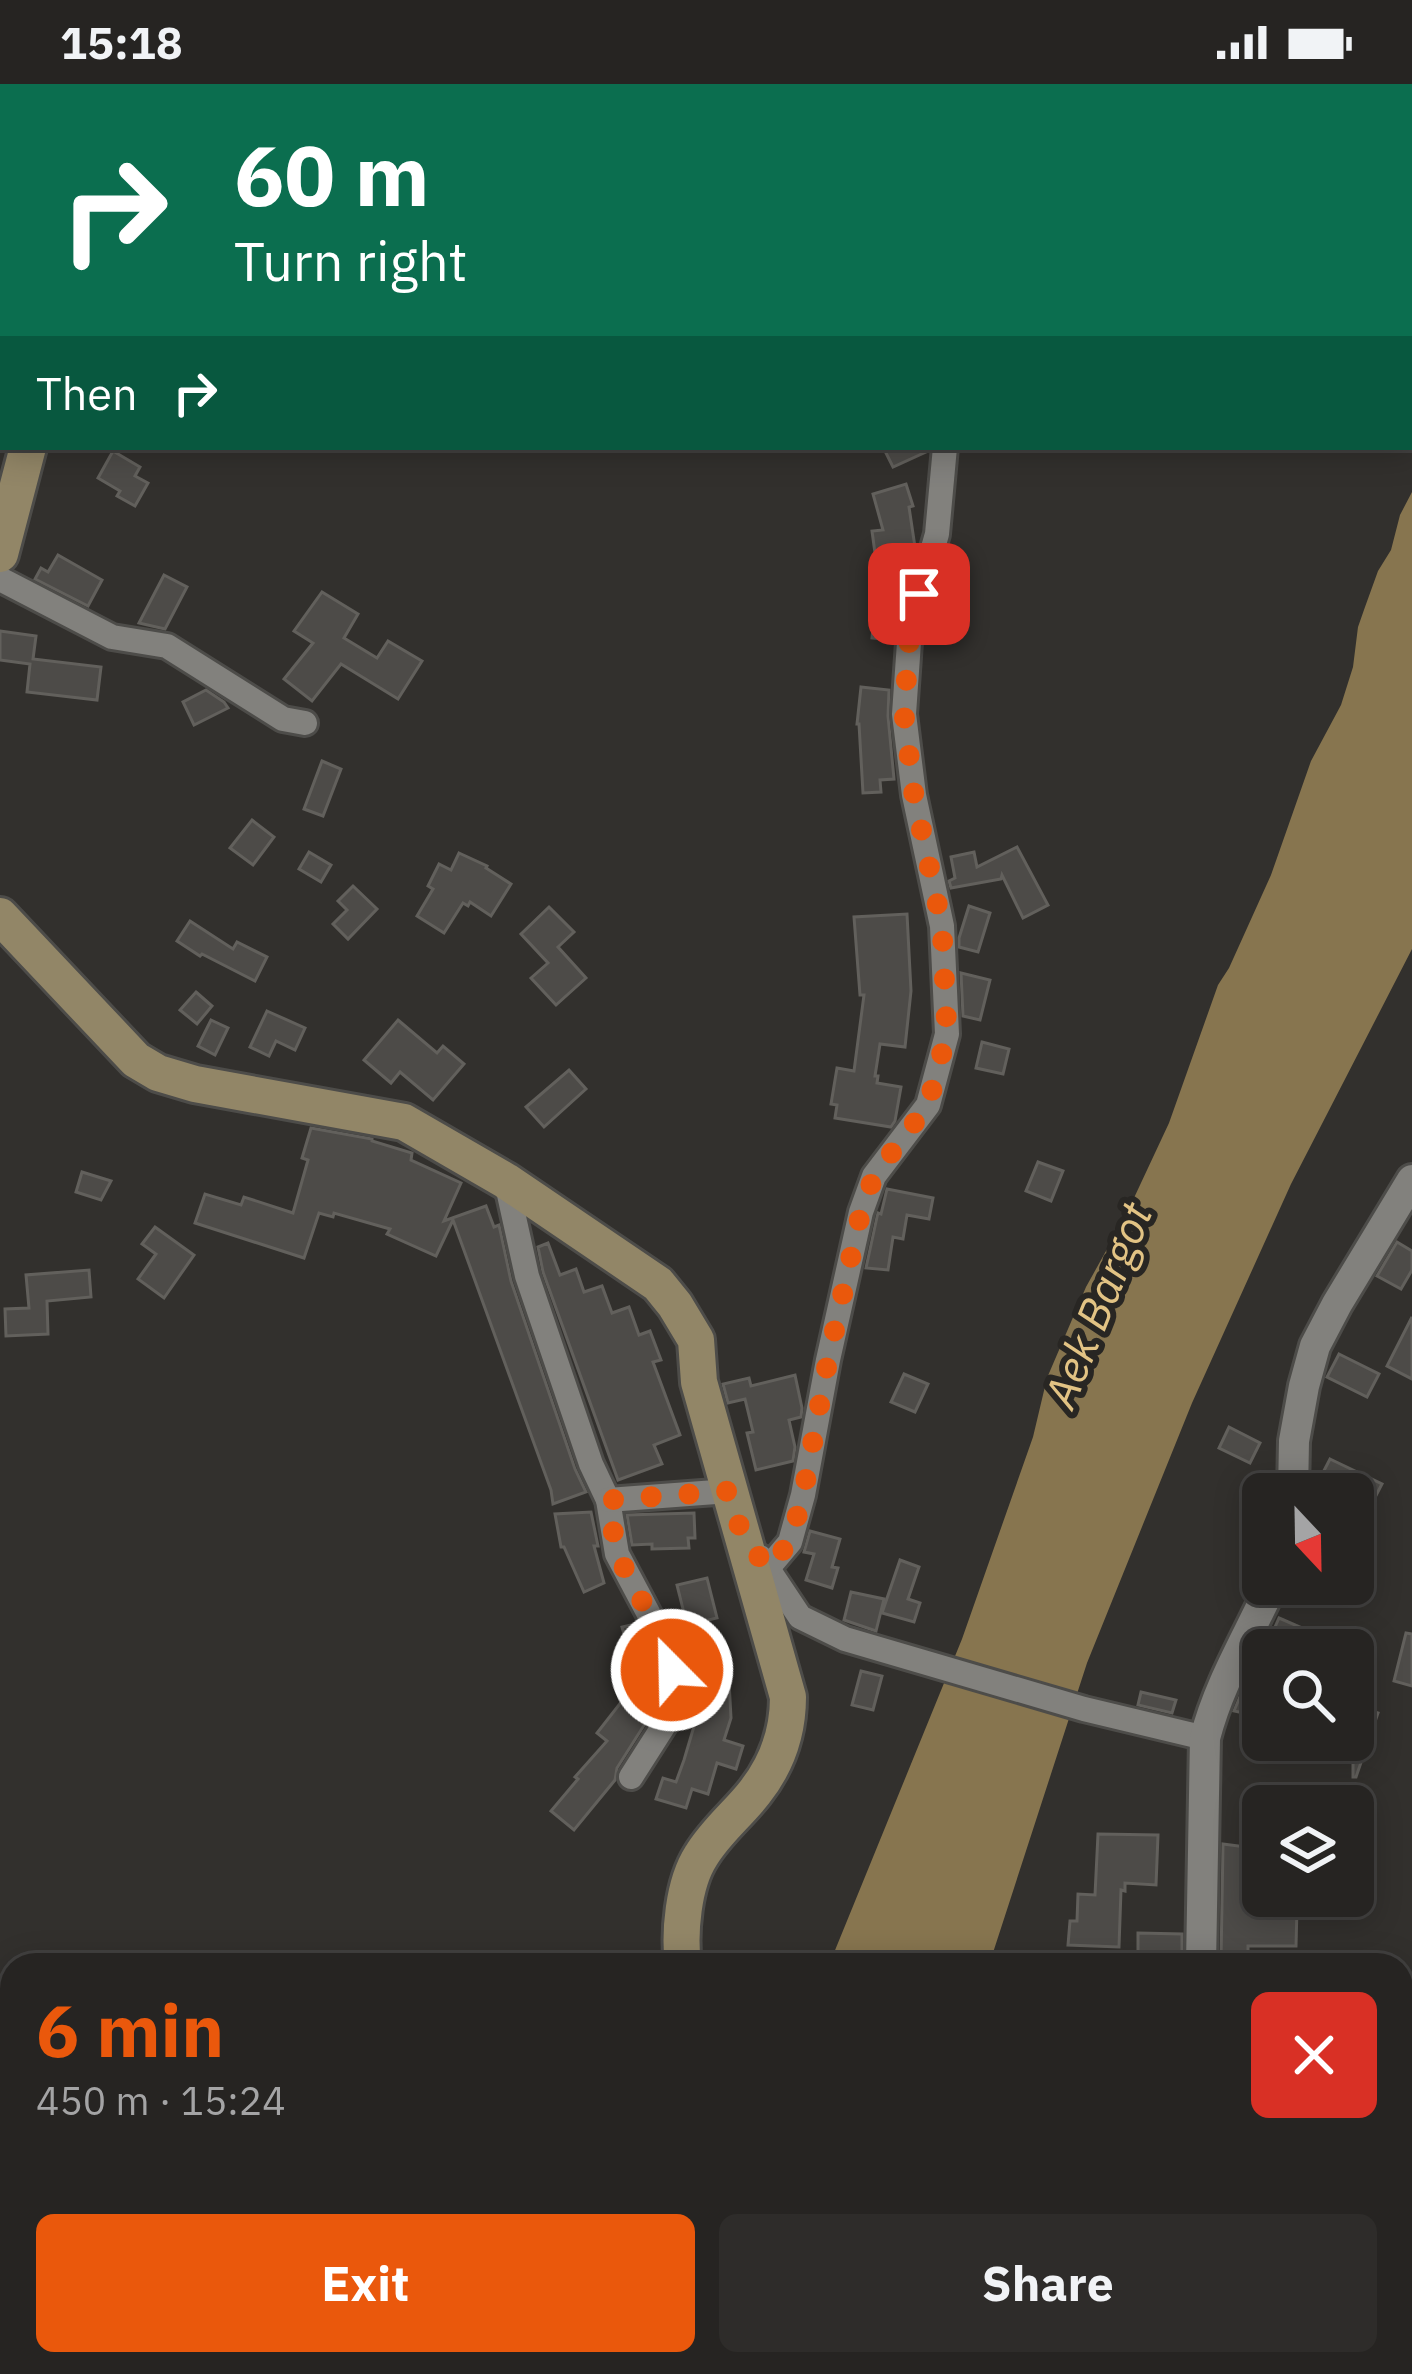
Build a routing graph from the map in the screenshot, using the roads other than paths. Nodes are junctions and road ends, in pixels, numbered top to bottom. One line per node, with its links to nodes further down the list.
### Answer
1 (27, 450): 3 (main road)
2 (945, 450): 13 (street)
3 (0, 554)
4 (0, 579): 5 (street)
5 (305, 723)
6 (0, 916): 8 (main road)
7 (1412, 1180): 9 (street)
8 (506, 1181): 10 (main road); 11 (street)
9 (1293, 1473)
10 (729, 1491): 11 (street); 12 (main road)
11 (608, 1500): 16 (street)
12 (742, 1535): 13 (street); 17 (main road)
13 (768, 1568): 15 (street)
14 (1261, 1605): 15 (street)
15 (1205, 1738): 18 (street)
16 (631, 1777)
17 (681, 1953)
18 (1201, 1953)

